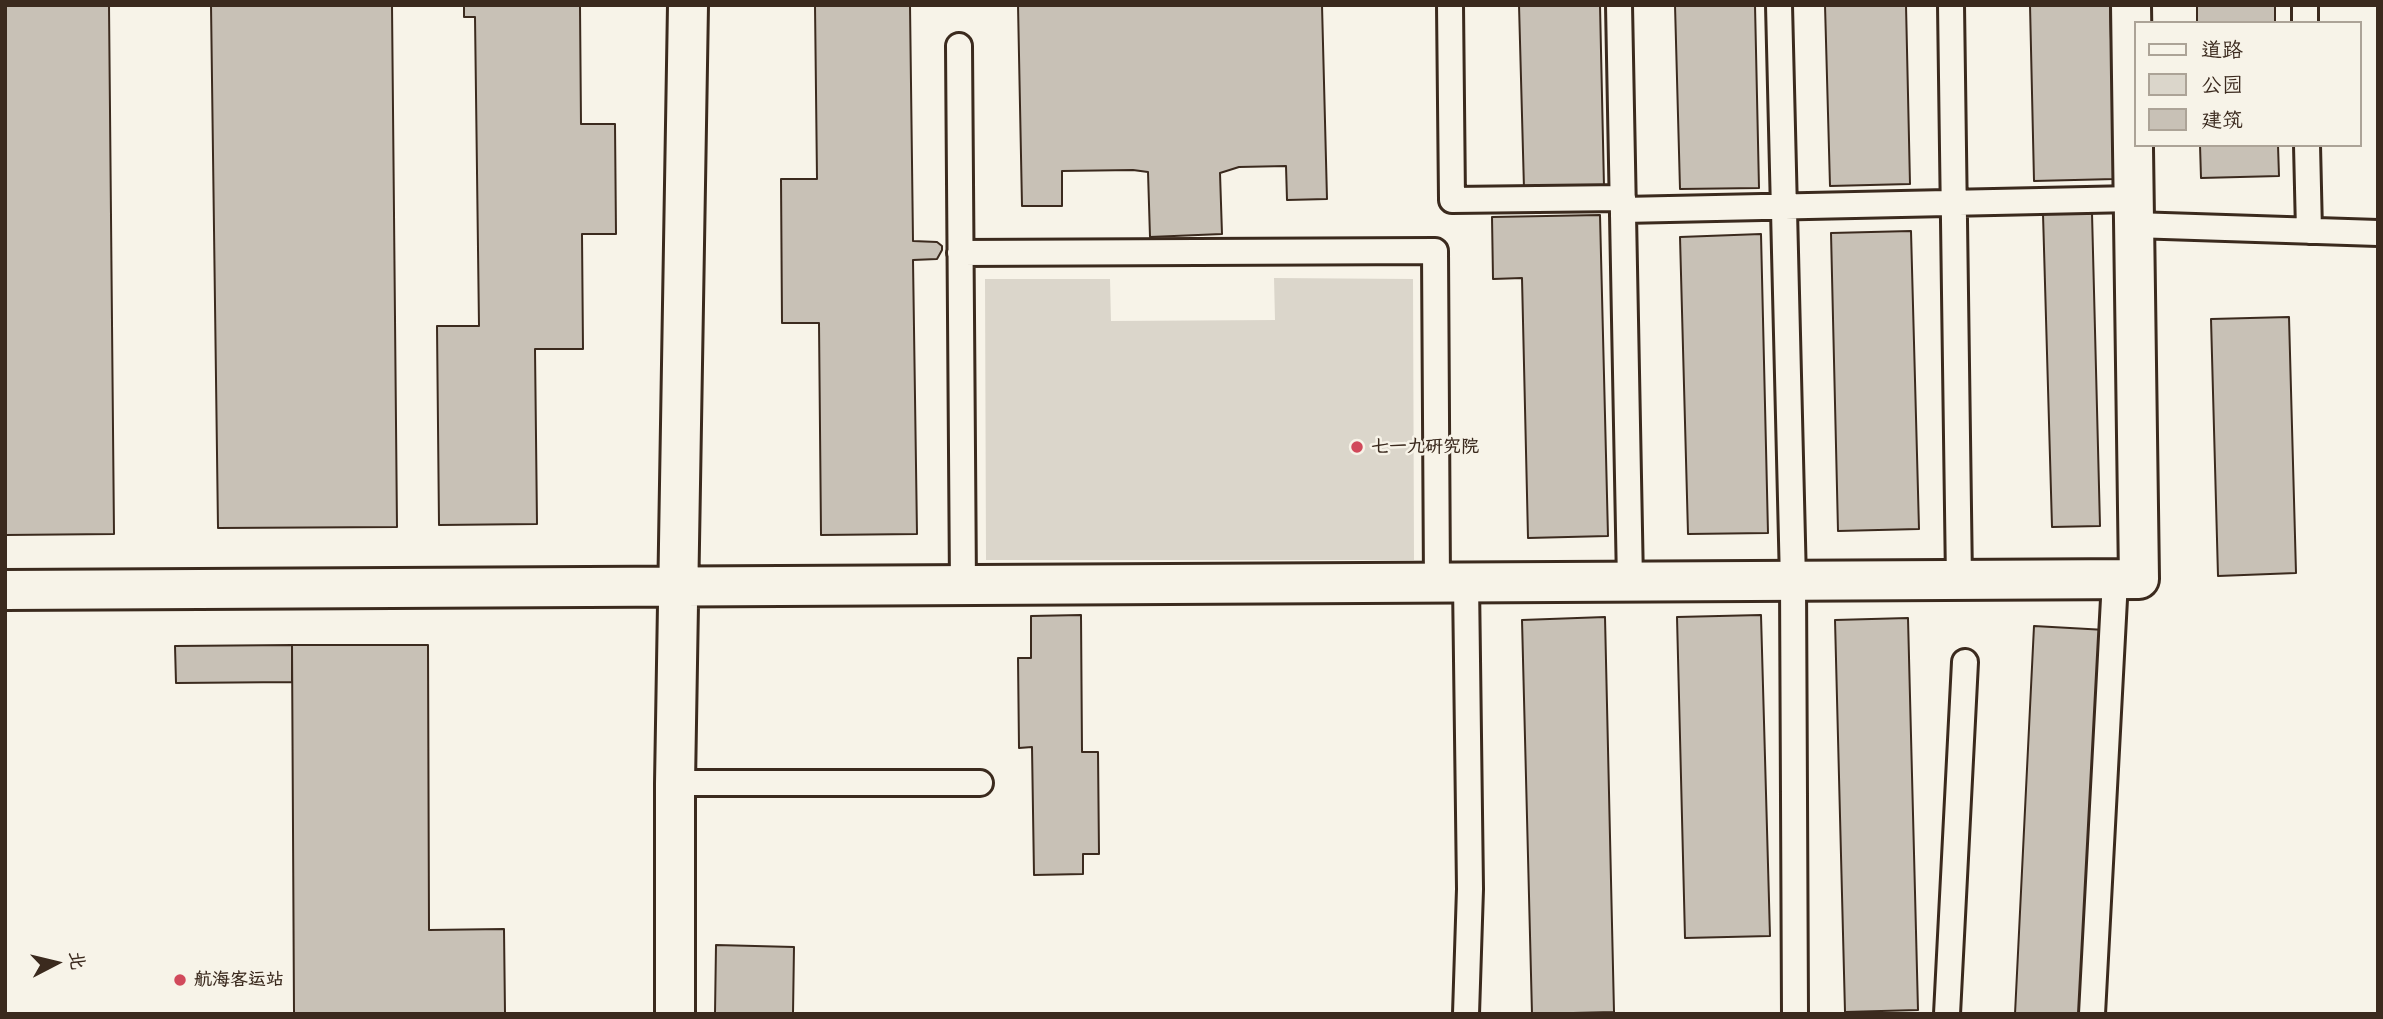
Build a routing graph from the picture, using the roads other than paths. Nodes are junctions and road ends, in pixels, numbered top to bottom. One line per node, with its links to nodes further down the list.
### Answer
1 (688, 5): 22 (street)
2 (1450, 5): 10 (lane)
3 (1619, 5): 10 (lane)
4 (1779, 5): 11 (lane)
5 (1951, 5): 9 (lane)
6 (2131, 5): 12 (street)
7 (959, 46): 15 (lane)
8 (2307, 147): 13 (lane)
9 (1954, 202): 11 (lane); 12 (lane); 16 (lane)
10 (1623, 204): 11 (lane); 19 (lane)
11 (1784, 207): 18 (lane)
12 (2134, 212): 13 (lane); 17 (street)
13 (2309, 230): 14 (lane)
14 (2378, 233)
15 (960, 253): 20 (lane); 21 (lane)
16 (1959, 579): 17 (street); 18 (street)
17 (2115, 580): 31 (lane)
18 (1793, 581): 19 (street); 29 (lane)
19 (1630, 582): 20 (street)
20 (1452, 583): 21 (street); 28 (lane)
21 (963, 586): 22 (street)
22 (680, 587): 23 (street); 25 (street)
23 (5, 590)
24 (1965, 662): 30 (lane)
25 (675, 783): 26 (lane); 27 (street)
26 (979, 783)
27 (675, 1014)
28 (1466, 1014)
29 (1795, 1014)
30 (1947, 1014)
31 (2092, 1014)

